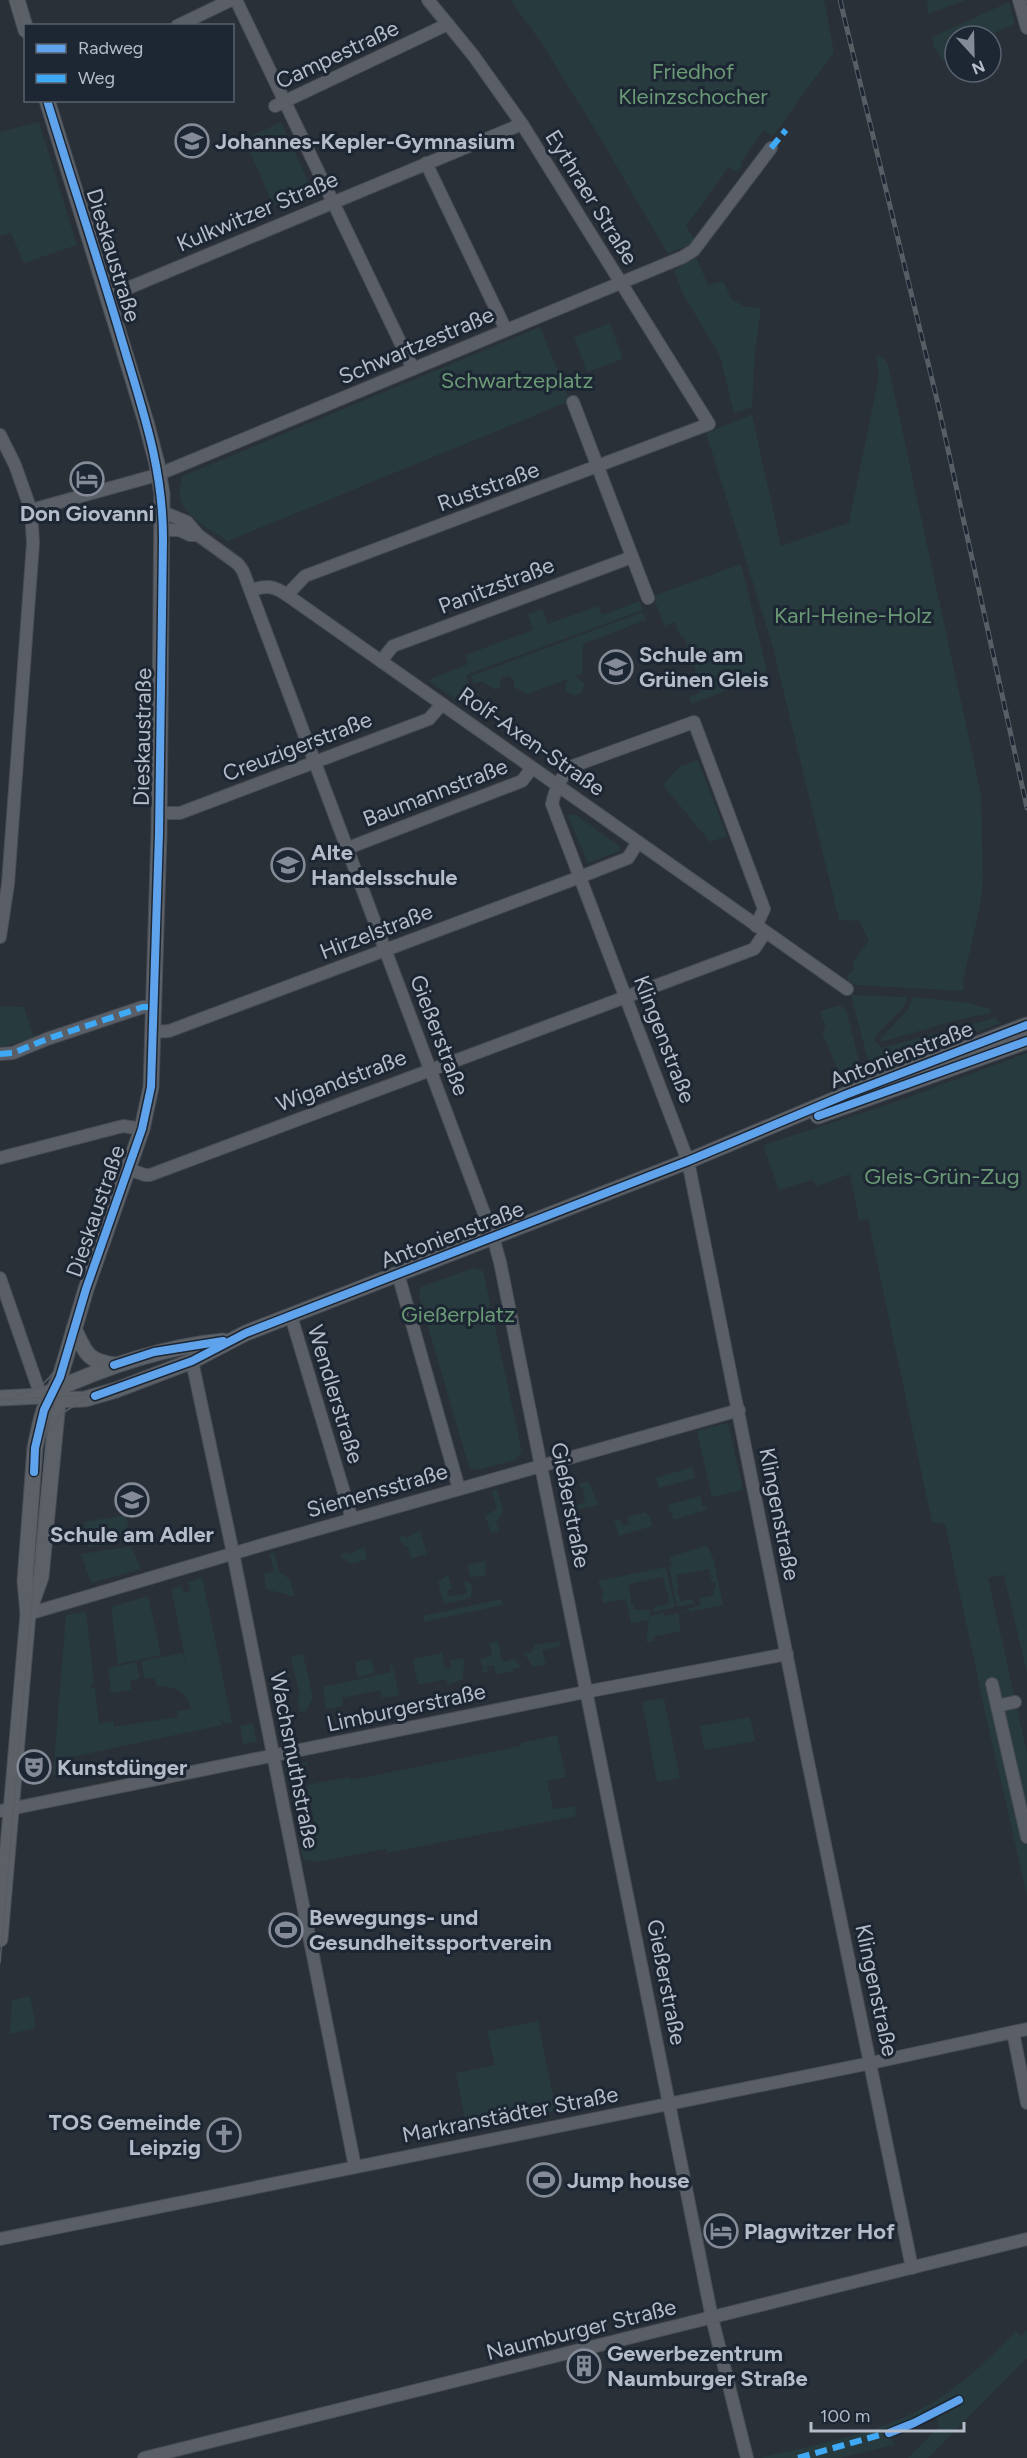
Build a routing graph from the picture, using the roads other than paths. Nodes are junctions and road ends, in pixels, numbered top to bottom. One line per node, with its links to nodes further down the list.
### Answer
1 (16, 0): 6 (main road)
2 (231, 0): 7 (street)
3 (236, 0): 11 (street)
4 (428, 0): 8 (street, Eythraer Straße)
5 (1019, 0): 9 (street)
6 (24, 24)
7 (181, 24)
8 (448, 24): 11 (street, Campestraße); 12 (street, Eythraer Straße)
9 (1027, 28)
10 (48, 102): 17 (main road, Dieskaustraße)
11 (280, 104): 15 (street)
12 (522, 123): 14 (street, Kulkwitzer Straße); 16 (street, Eythraer Straße)
13 (771, 148): 16 (street, Schwartzestraße)
14 (426, 163): 15 (street, Kulkwitzer Straße); 18 (street)
15 (332, 202): 17 (street, Kulkwitzer Straße); 19 (street)
16 (622, 284): 18 (street, Schwartzestraße); 21 (street, Eythraer Straße)
17 (109, 296): 24 (main road, Dieskaustraße)
18 (506, 330): 19 (street, Schwartzestraße)
19 (413, 369): 24 (street, Schwartzestraße)
20 (573, 402): 23 (street)
21 (709, 424): 23 (street, Ruststraße)
22 (0, 435): 25 (street)
23 (598, 467): 29 (street); 31 (street, Ruststraße)
24 (159, 474): 25 (street, Schwartzestraße); 26 (main road, Dieskaustraße)
25 (31, 510): 43 (street)
26 (163, 512): 27 (main road, Dieskaustraße); 28 (street)
27 (163, 530): 28 (street); 38 (main road, Dieskaustraße)
28 (198, 535): 30 (street)
29 (632, 557): 32 (street); 33 (street, Panitzstraße)
30 (252, 590): 31 (street, Rolf-Axen-Straße); 35 (street, Gießerstraße)
31 (287, 595): 33 (street, Rolf-Axen-Straße)
32 (648, 598)
33 (381, 662): 34 (street, Rolf-Axen-Straße)
34 (442, 704): 35 (street, Creuzigerstraße); 36 (street, Rolf-Axen-Straße)
35 (316, 761): 38 (street, Creuzigerstraße); 40 (street, Gießerstraße)
36 (532, 768): 37 (street, Rolf-Axen-Straße); 40 (street, Baumannstraße)
37 (558, 785): 39 (street, Rolf-Axen-Straße); 41 (street, Klingenstraße); 42 (street)
38 (159, 813): 47 (main road, Dieskaustraße)
39 (638, 842): 41 (street, Hirzelstraße); 42 (street, Rolf-Axen-Straße)
40 (348, 848): 44 (street, Gießerstraße)
41 (580, 877): 44 (street, Hirzelstraße); 46 (street, Klingenstraße)
42 (761, 929): 45 (street, Rolf-Axen-Straße); 46 (street, Wigandstraße)
43 (0, 937)
44 (386, 950): 49 (street, Hirzelstraße); 52 (street, Gießerstraße)
45 (847, 989)
46 (627, 996): 52 (street, Wigandstraße); 56 (street, Klingenstraße)
47 (155, 1007): 49 (main road, Dieskaustraße); 51 (street)
48 (1027, 1025): 53 (main road, Antonienstraße)
49 (154, 1032): 54 (main road, Dieskaustraße)
50 (1027, 1041): 53 (main road, Antonienstraße)
51 (0, 1054)
52 (431, 1069): 57 (street, Wigandstraße); 58 (street, Gießerstraße)
53 (880, 1088): 56 (main road, Antonienstraße)
54 (142, 1129): 55 (street); 57 (main road, Dieskaustraße)
55 (0, 1158)
56 (688, 1161): 58 (main road, Antonienstraße); 68 (street, Klingenstraße)
57 (128, 1169): 62 (main road, Dieskaustraße)
58 (493, 1237): 59 (main road, Antonienstraße); 69 (street, Gießerstraße)
59 (398, 1274): 61 (main road, Antonienstraße); 70 (street)
60 (0, 1278): 66 (street)
61 (291, 1316): 63 (main road, Antonienstraße); 71 (street, Wendlerstraße)
62 (74, 1329): 65 (main road); 66 (main road, Dieskaustraße)
63 (229, 1340): 64 (main road, Antonienstraße); 65 (main road, Antonienstraße)
64 (192, 1361): 66 (main road, Antonienstraße); 72 (street, Wachsmuthstraße)
65 (114, 1365): 66 (main road, Antonienstraße)
66 (52, 1393): 67 (main road, Antonienstraße); 73 (main road); 73 (main road)
67 (0, 1398)
68 (739, 1410): 69 (street, Siemensstraße); 74 (street, Klingenstraße)
69 (543, 1467): 70 (street, Siemensstraße); 76 (street, Gießerstraße)
70 (459, 1489): 71 (street, Siemensstraße)
71 (352, 1519): 72 (street, Siemensstraße)
72 (232, 1553): 73 (street, Siemensstraße); 79 (street, Wachsmuthstraße)
73 (28, 1614): 80 (main road)
74 (787, 1654): 76 (street, Limburgerstraße); 85 (street, Klingenstraße)
75 (992, 1684): 78 (street)
76 (585, 1692): 79 (street, Limburgerstraße); 86 (street, Gießerstraße)
77 (1015, 1702): 78 (street)
78 (997, 1706): 81 (street)
79 (272, 1756): 80 (street, Limburgerstraße); 88 (street, Wachsmuthstraße)
80 (5, 1810): 82 (main road)
81 (1027, 1837)
82 (0, 1939)
83 (1027, 2029): 84 (street, Markranstädter Straße)
84 (1013, 2032): 85 (street, Markranstädter Straße); 87 (street)
85 (871, 2063): 86 (street, Markranstädter Straße); 91 (street, Klingenstraße)
86 (670, 2103): 88 (street, Markranstädter Straße); 92 (street, Gießerstraße)
87 (1027, 2103)
88 (355, 2167): 89 (street, Markranstädter Straße)
89 (0, 2239)
90 (1027, 2239): 91 (street, Naumburger Straße)
91 (912, 2268): 92 (street, Naumburger Straße)
92 (712, 2318): 93 (street, Naumburger Straße); 94 (street, Gießerstraße)
93 (144, 2458)
94 (747, 2458)

